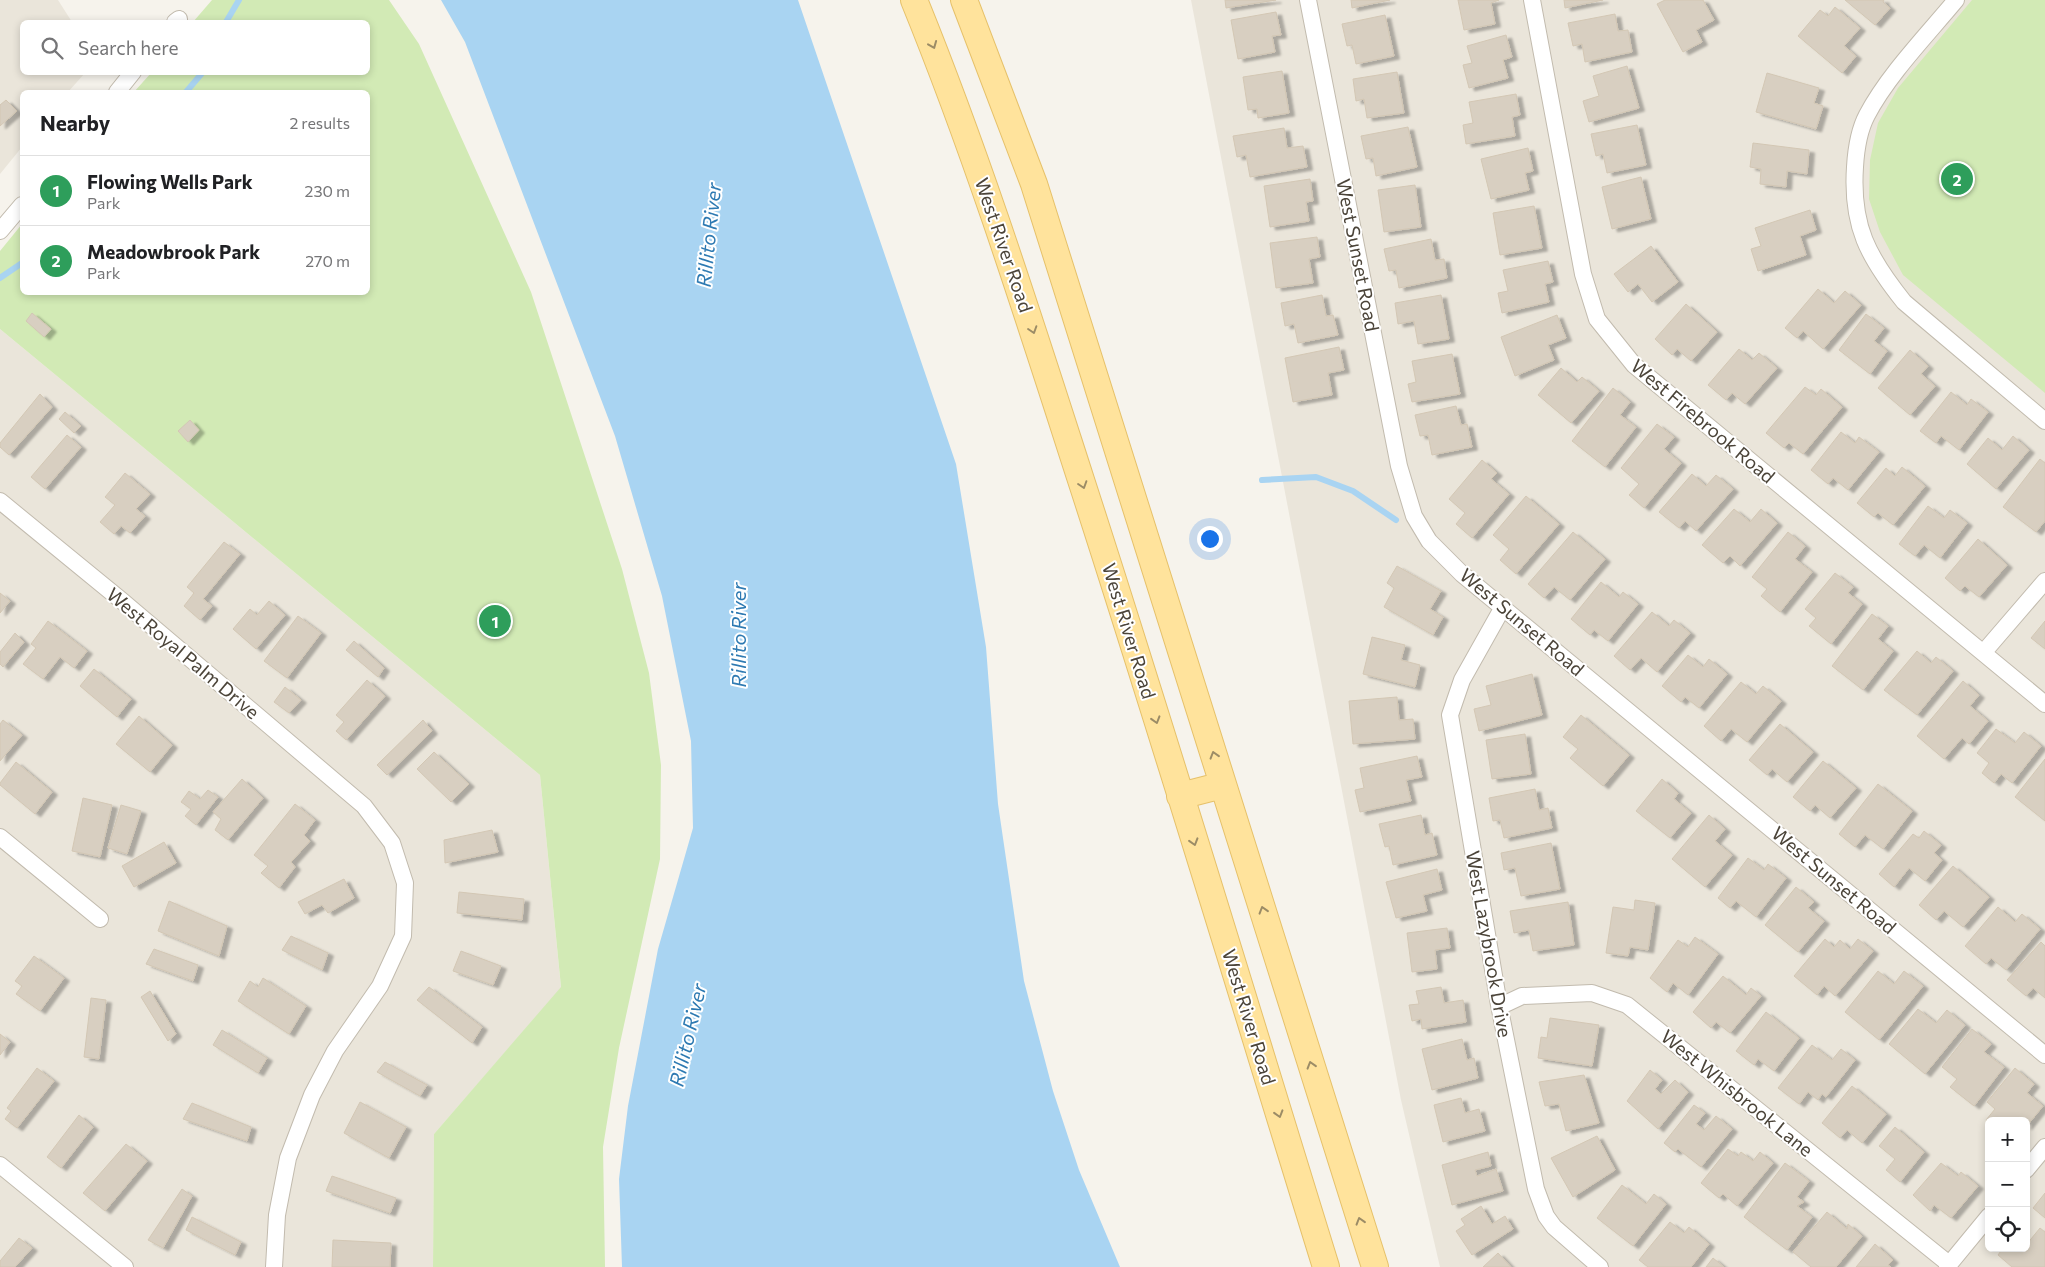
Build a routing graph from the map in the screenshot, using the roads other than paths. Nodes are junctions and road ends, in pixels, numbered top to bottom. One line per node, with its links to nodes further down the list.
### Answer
1 (914, 0): 17 (main road, West River Road, one-way to 17)
2 (964, 0): 16 (main road, one-way to 2)
3 (1308, 0): 13 (street, West Sunset Road)
4 (1532, 0): 14 (street, West Firebrook Road)
5 (1956, 0): 10 (street)
6 (131, 75): 7 (street)
7 (119, 90)
8 (20, 207): 9 (street)
9 (0, 232)
10 (2045, 421)
11 (0, 501): 28 (street, West Royal Palm Drive)
12 (2045, 581): 14 (street)
13 (1503, 607): 20 (street, West Lazybrook Drive); 21 (street, West Sunset Road)
14 (1983, 653): 15 (street, West Firebrook Road)
15 (2045, 704)
16 (1223, 785): 17 (main road); 30 (main road, one-way to 16)
17 (1180, 796): 29 (main road, West River Road, one-way to 29)
18 (0, 837): 19 (street)
19 (100, 919)
20 (1499, 1005): 26 (street, West Whisbrook Lane); 31 (street, West Lazybrook Drive)
21 (2045, 1055)
22 (2045, 1147): 24 (street)
23 (0, 1165): 27 (street)
24 (2030, 1165)
25 (1985, 1221): 26 (street)
26 (1948, 1266)
27 (126, 1267)
28 (274, 1267)
29 (1326, 1267)
30 (1375, 1267)
31 (1600, 1267)

